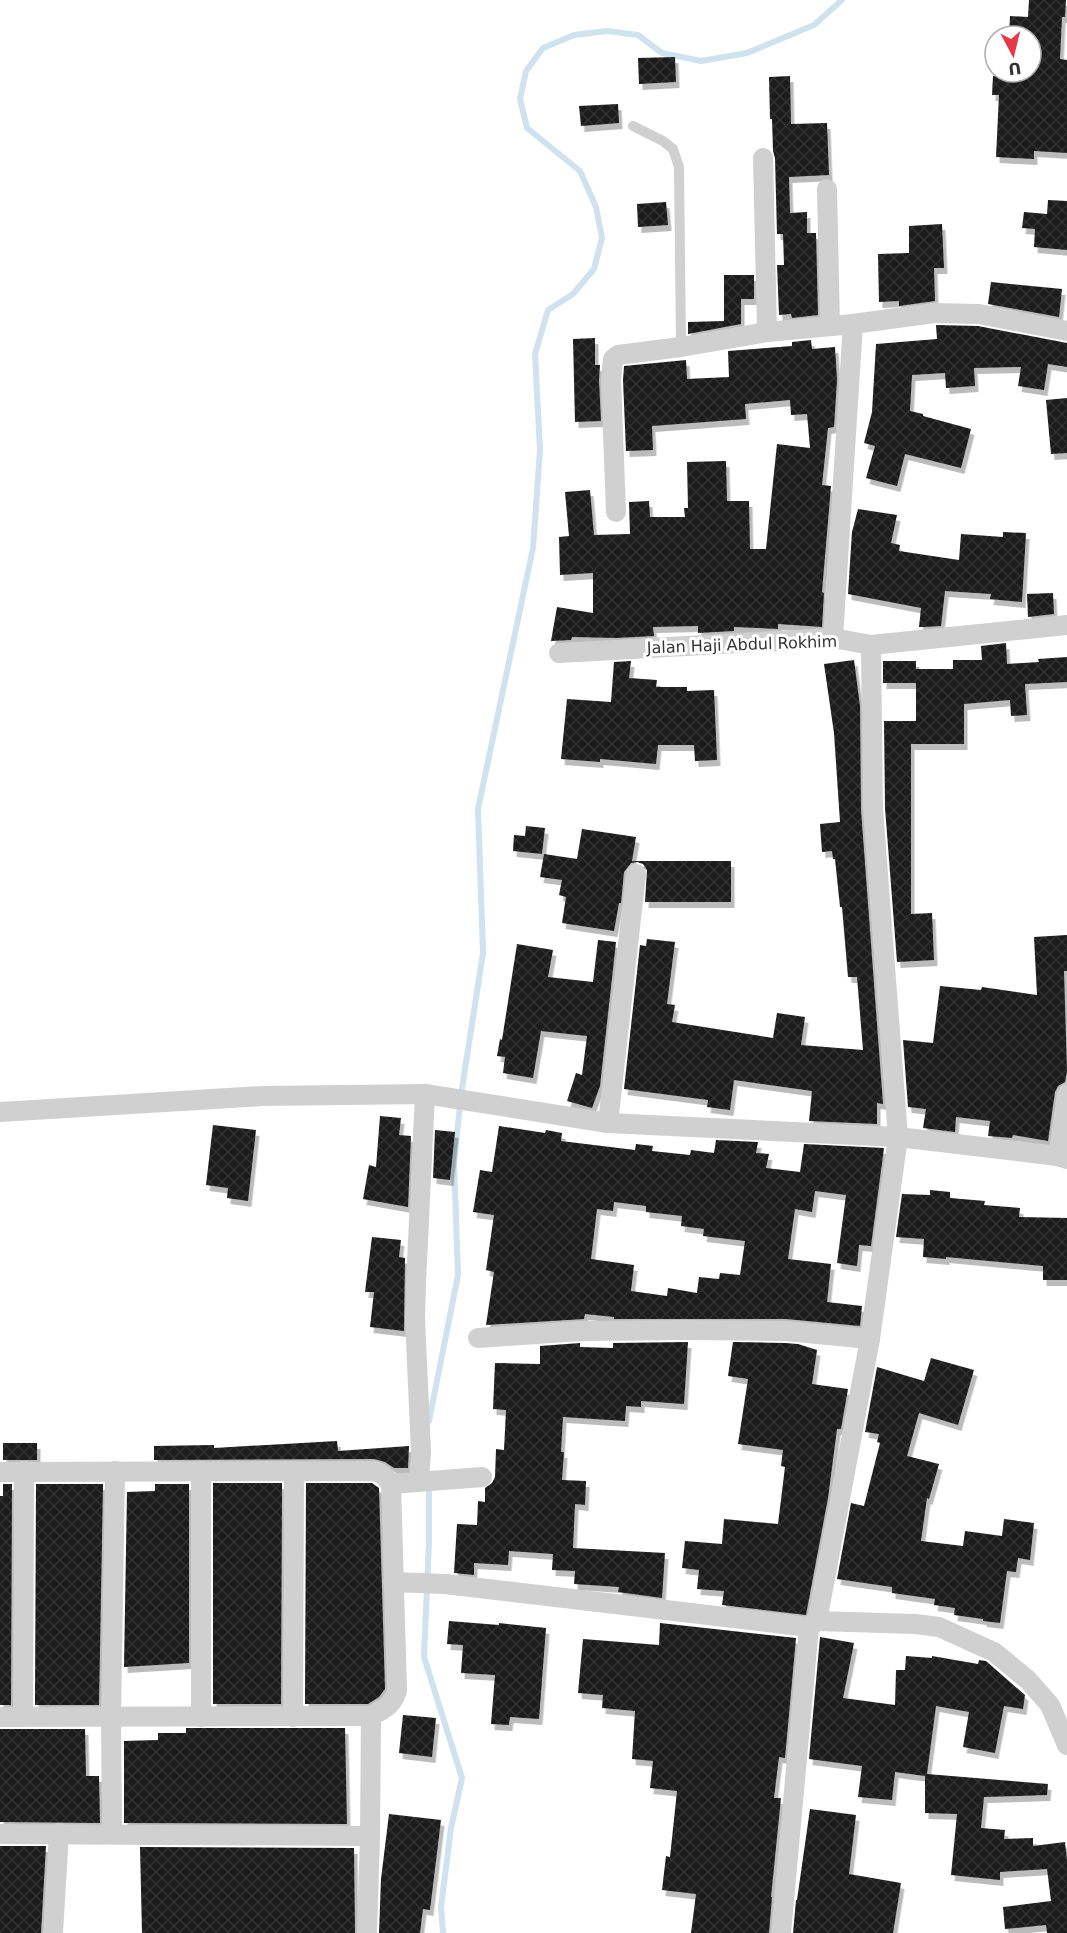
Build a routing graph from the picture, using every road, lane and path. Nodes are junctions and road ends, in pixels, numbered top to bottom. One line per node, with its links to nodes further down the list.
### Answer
1 (633, 126): 8 (lane)
2 (763, 158): 7 (street)
3 (827, 189): 5 (street)
4 (853, 324): 5 (street); 6 (street); 11 (street)
5 (830, 326): 7 (street)
6 (1067, 331)
7 (767, 332): 8 (street)
8 (681, 347): 9 (street)
9 (616, 512)
10 (1067, 625): 12 (street, Jalan Haji Abdul Rokhim)
11 (833, 638): 12 (street, Jalan Haji Abdul Rokhim); 13 (street, Jalan Haji Abdul Rokhim)
12 (871, 645): 19 (street)
13 (559, 653)
14 (636, 874): 18 (street)
15 (424, 1094): 17 (street); 18 (street); 29 (street)
16 (1067, 1094): 20 (street)
17 (0, 1112)
18 (608, 1123): 19 (street)
19 (898, 1137): 20 (street); 22 (street)
20 (1062, 1158)
21 (478, 1338): 22 (street)
22 (870, 1339): 32 (street)
23 (24, 1471): 24 (street); 27 (street); 34 (street)
24 (115, 1471): 25 (street); 35 (street)
25 (201, 1471): 26 (street); 36 (street)
26 (294, 1471): 30 (street); 37 (street)
27 (0, 1472)
28 (482, 1478): 29 (street)
29 (427, 1481): 30 (street)
30 (391, 1484): 31 (street)
31 (393, 1582): 32 (street); 33 (street)
32 (813, 1624): 39 (street); 46 (street)
33 (370, 1716): 37 (street); 43 (street)
34 (22, 1717): 35 (street); 38 (street)
35 (111, 1717): 36 (street); 42 (street)
36 (201, 1717): 37 (street)
37 (293, 1717)
38 (0, 1718)
39 (1067, 1745)
40 (59, 1833): 41 (street); 42 (street); 44 (street)
41 (0, 1834)
42 (112, 1834): 43 (street)
43 (370, 1836): 45 (street)
44 (53, 1933)
45 (366, 1933)
46 (781, 1933)

